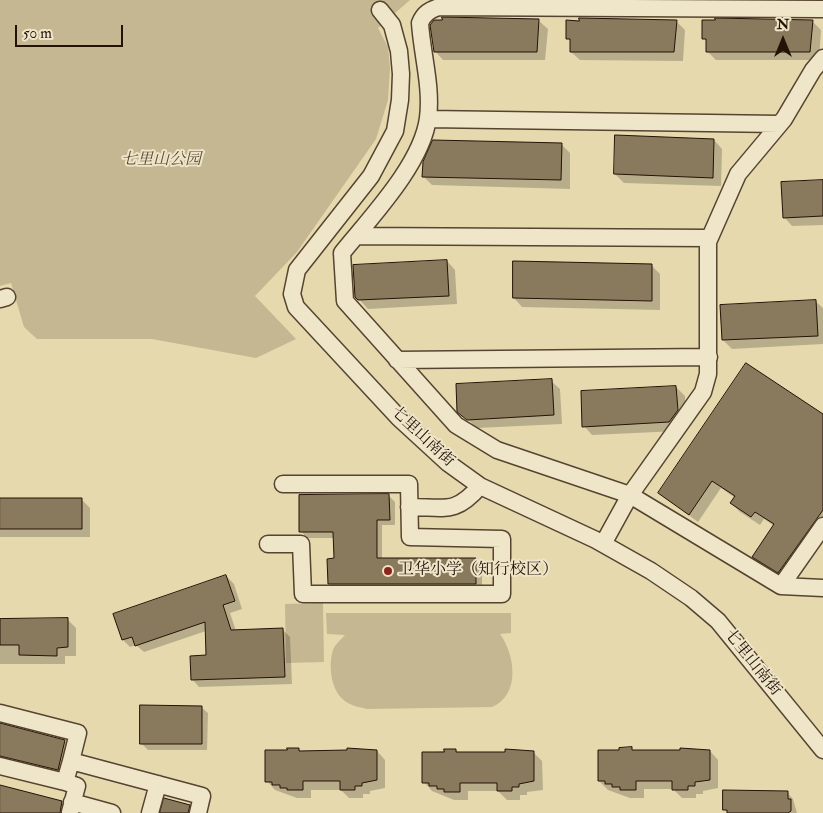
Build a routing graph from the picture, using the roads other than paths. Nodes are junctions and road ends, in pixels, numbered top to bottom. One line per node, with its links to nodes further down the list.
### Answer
1 (823, 9): 4 (street)
2 (380, 10): 11 (street, 七里山南街)
3 (823, 58): 5 (street)
4 (428, 119): 5 (street); 6 (street)
5 (779, 124): 7 (street)
6 (356, 236): 7 (street); 9 (street)
7 (709, 238): 8 (street)
8 (709, 357): 9 (street); 12 (street)
9 (397, 360): 12 (street)
10 (284, 484): 13 (street)
11 (480, 486): 13 (street); 16 (street, 七里山南街)
12 (630, 495): 16 (street); 17 (street)
13 (410, 507): 15 (street)
14 (823, 526): 17 (street)
15 (268, 544)
16 (603, 544): 20 (street, 七里山南街)
17 (781, 586): 18 (street)
18 (823, 588)
19 (0, 713): 21 (street)
20 (823, 750)
21 (71, 761): 23 (street); 24 (street)
22 (0, 766): 23 (street)
23 (65, 782): 25 (street)
24 (158, 784): 27 (street); 28 (street)
25 (71, 808): 26 (street)
26 (112, 813)
27 (150, 813)
28 (198, 813)

